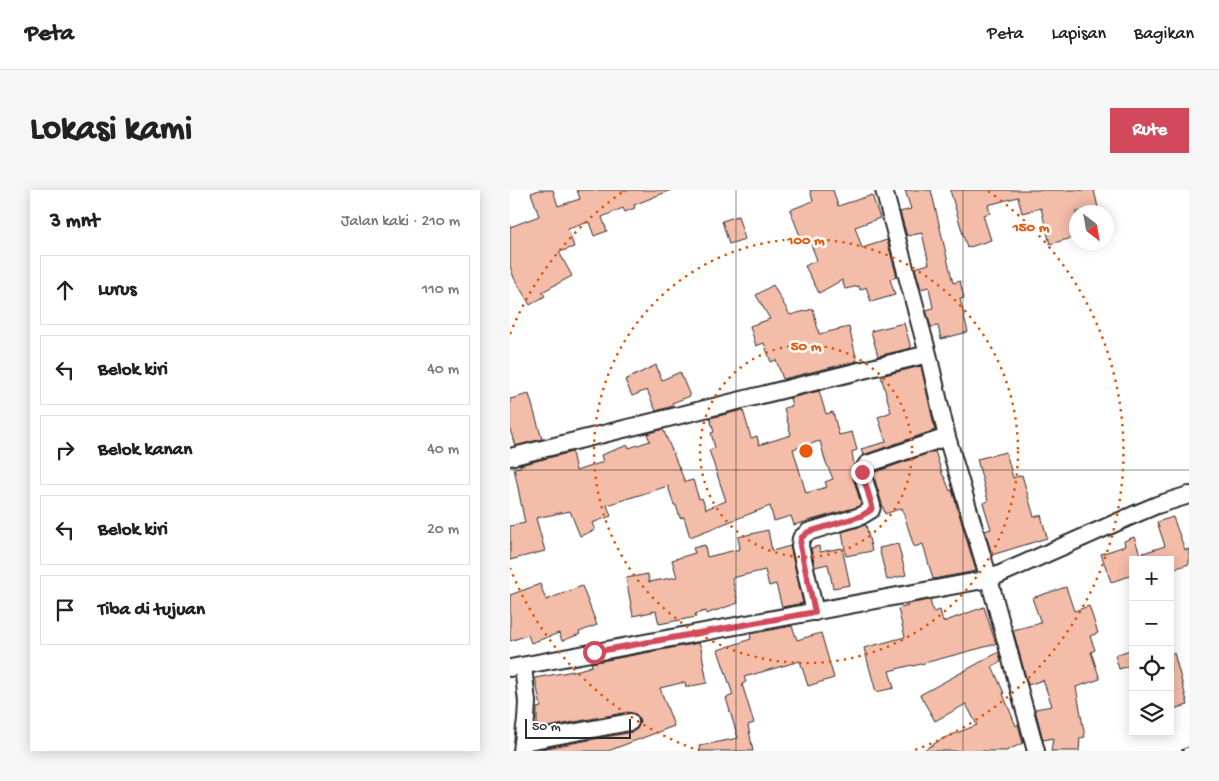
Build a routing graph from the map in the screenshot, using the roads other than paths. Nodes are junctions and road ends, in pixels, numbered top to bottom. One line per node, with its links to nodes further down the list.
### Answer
1 (884, 190): 2 (street)
2 (928, 354): 3 (street); 4 (street)
3 (947, 438): 6 (street); 7 (street)
4 (510, 457)
5 (1189, 495): 6 (street)
6 (990, 579): 7 (street); 11 (street)
7 (815, 612): 8 (street)
8 (516, 667): 10 (street)
9 (630, 722): 10 (street)
10 (522, 747)
11 (1036, 751)

